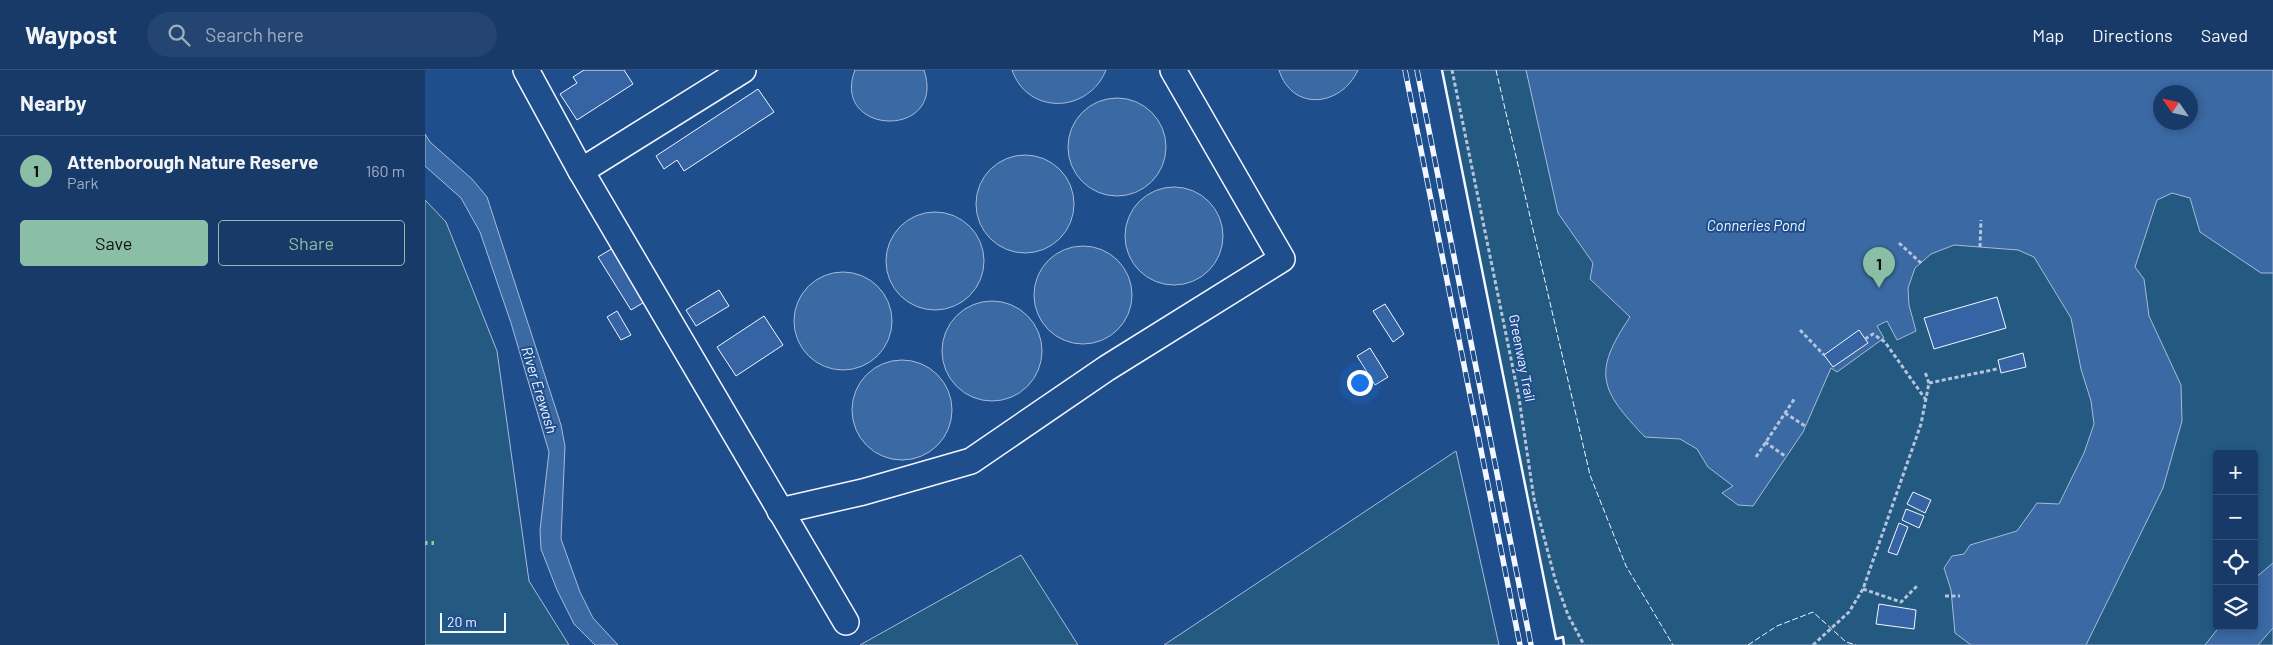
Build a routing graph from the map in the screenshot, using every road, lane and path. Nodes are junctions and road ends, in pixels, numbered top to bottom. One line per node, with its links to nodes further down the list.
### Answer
1 (526, 70): 5 (lane)
2 (743, 70): 5 (lane)
3 (1173, 70): 23 (lane)
4 (1451, 70): 29 (path, Greenway Trail)
5 (581, 171): 23 (lane)
6 (1981, 220): 8 (path)
7 (1899, 242): 9 (path)
8 (1980, 247)
9 (1921, 263)
10 (1800, 330): 12 (path)
11 (1865, 339): 17 (path)
12 (1824, 355)
13 (1997, 369): 15 (path)
14 (1925, 372): 15 (path)
15 (1929, 383): 17 (path)
16 (1795, 398): 18 (path)
17 (1927, 400): 25 (path)
18 (1785, 413): 19 (path); 20 (path)
19 (1805, 426)
20 (1765, 442): 21 (path); 22 (path)
21 (1785, 456)
22 (1755, 457)
23 (780, 511): 28 (lane)
24 (1917, 586): 25 (path)
25 (1863, 589): 30 (path)
26 (1945, 596): 27 (path)
27 (1960, 596)
28 (846, 622)
29 (1584, 645)
30 (1813, 645)

